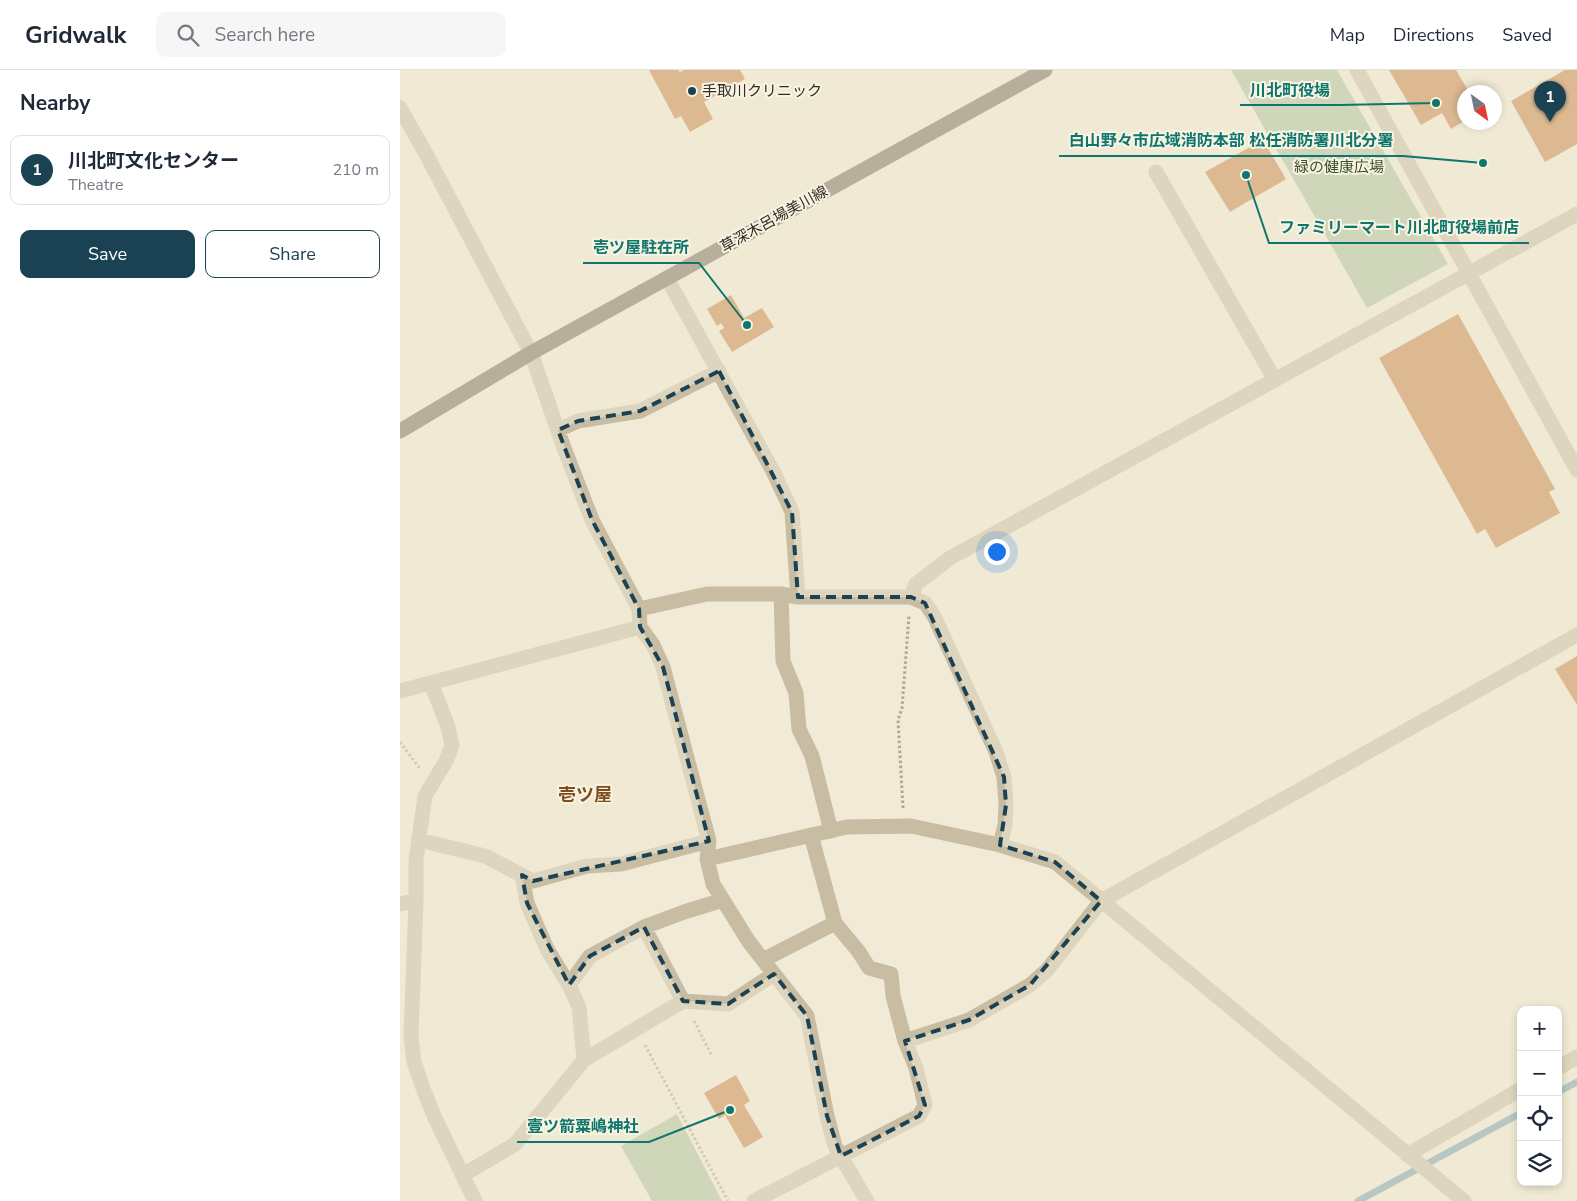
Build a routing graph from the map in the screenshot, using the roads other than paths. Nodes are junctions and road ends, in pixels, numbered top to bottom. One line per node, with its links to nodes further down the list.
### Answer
1 (1045, 70): 7 (main road, 草深木呂場美川線)
2 (1357, 70): 6 (street)
3 (400, 108): 8 (street)
4 (1156, 172): 10 (street)
5 (1577, 214): 6 (street)
6 (1468, 272): 10 (street); 13 (street)
7 (667, 278): 8 (main road, 草深木呂場美川線); 9 (street)
8 (531, 353): 11 (street); 12 (main road, 草深木呂場美川線)
9 (718, 372): 11 (street); 15 (street)
10 (1275, 380): 16 (street)
11 (558, 430): 17 (street)
12 (400, 431)
13 (1577, 470)
14 (781, 594): 15 (street); 17 (street); 22 (street)
15 (798, 597): 16 (street)
16 (911, 597): 26 (street)
17 (640, 609): 18 (street)
18 (640, 627): 20 (street); 25 (street)
19 (1577, 635): 31 (street)
20 (431, 684): 21 (street); 24 (street)
21 (402, 687)
22 (831, 830): 23 (street); 26 (street)
23 (811, 835): 27 (street); 33 (street)
24 (419, 840): 28 (street); 30 (street)
25 (709, 841): 27 (street); 28 (street)
26 (1000, 844): 31 (street)
27 (707, 859): 29 (street)
28 (522, 875): 37 (street)
29 (723, 900): 34 (street); 35 (street)
30 (416, 901): 32 (street); 46 (street)
31 (1101, 902): 39 (street); 44 (street)
32 (400, 904)
33 (835, 923): 35 (street); 39 (street)
34 (644, 927): 37 (street); 38 (street)
35 (763, 960): 36 (street)
36 (774, 974): 38 (street); 45 (street)
37 (569, 985): 41 (street)
38 (683, 1000): 41 (street)
39 (906, 1041): 45 (street)
40 (1577, 1057): 42 (street)
41 (584, 1060): 46 (street)
42 (1562, 1066)
43 (1517, 1091): 44 (street)
44 (1407, 1155): 50 (street)
45 (841, 1156): 48 (street); 49 (street)
46 (463, 1176): 47 (street)
47 (475, 1201)
48 (754, 1201)
49 (867, 1201)
50 (1464, 1201)

